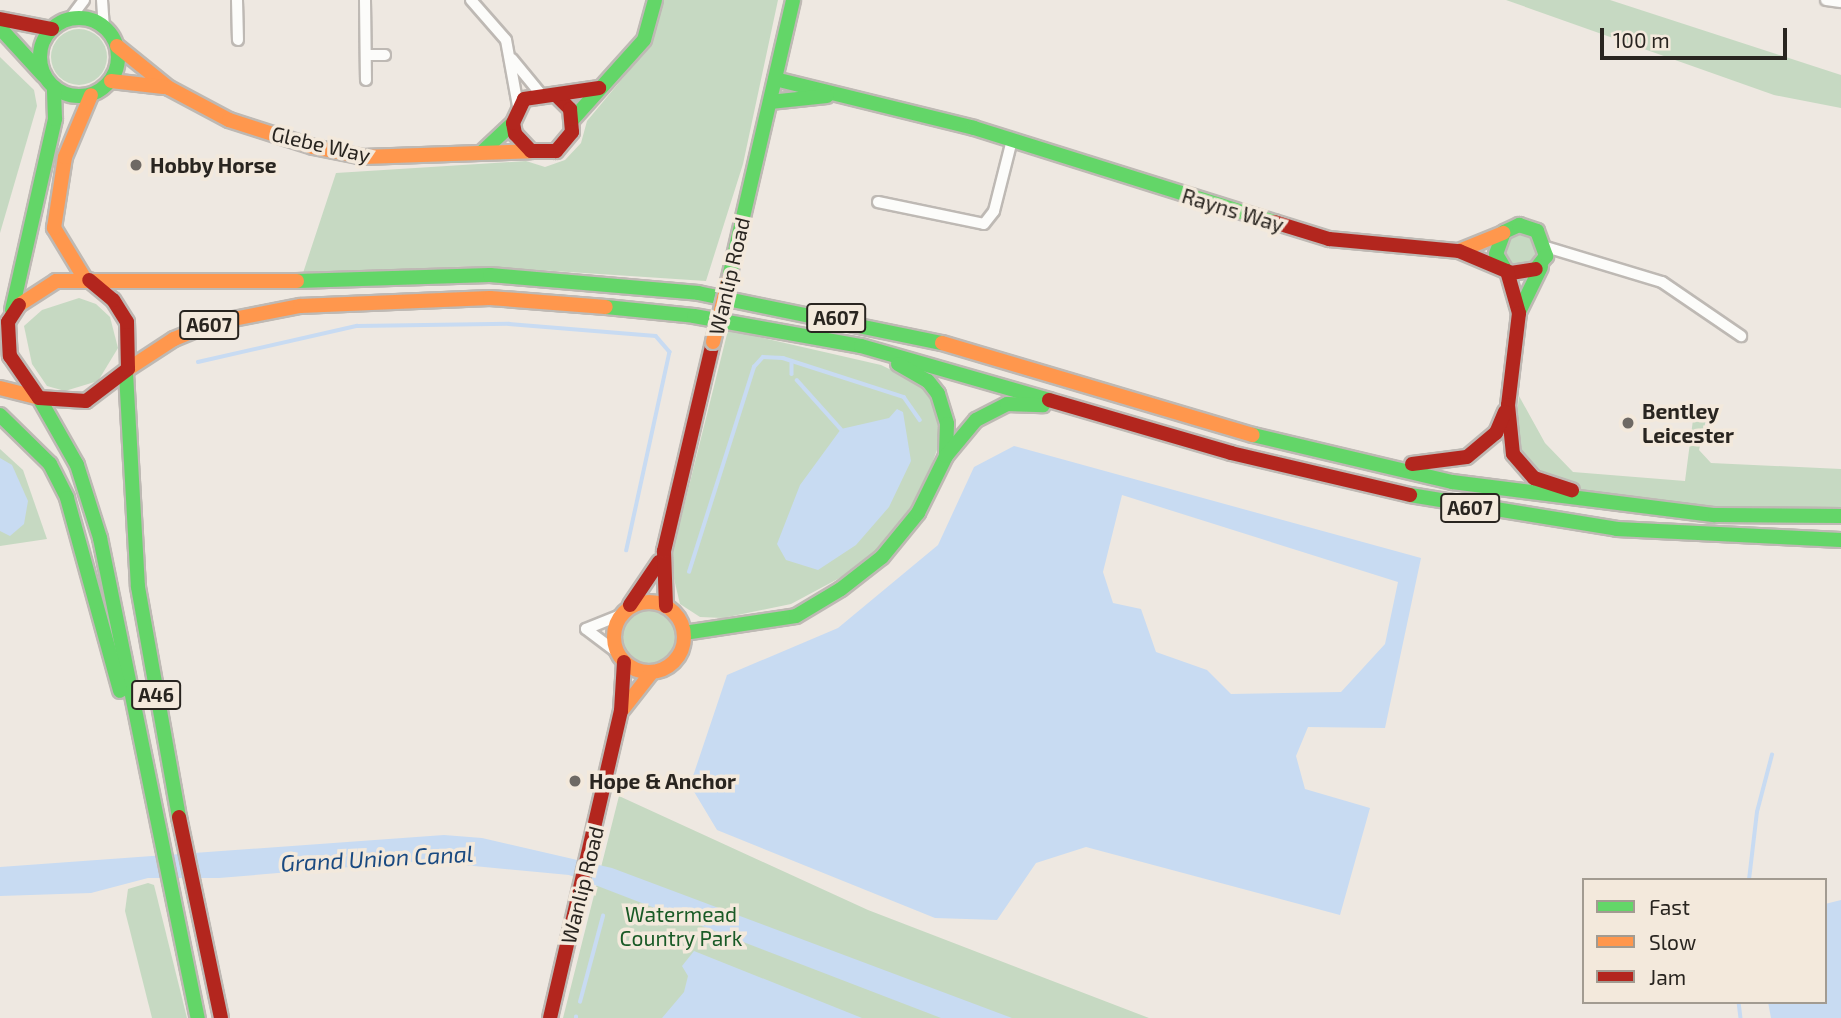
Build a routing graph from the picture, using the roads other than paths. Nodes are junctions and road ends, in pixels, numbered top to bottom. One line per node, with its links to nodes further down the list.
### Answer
1 (83, 0): 11 (street)
2 (102, 0): 12 (street)
3 (237, 0): 15 (street)
4 (365, 0): 17 (street)
5 (471, 0): 19 (street)
6 (655, 0): 25 (main road)
7 (793, 0): 20 (main road, Wanlip Road)
8 (1826, 0): 9 (street)
9 (1841, 2)
10 (0, 19): 14 (main road)
11 (69, 19): 12 (main road); 14 (main road)
12 (104, 27): 16 (main road)
13 (0, 28): 22 (main road)
14 (52, 29): 22 (main road)
15 (238, 40)
16 (117, 46): 23 (main road); 24 (main road, Glebe Way)
17 (366, 55): 18 (street); 21 (street)
18 (385, 55)
19 (511, 57): 26 (street); 31 (street)
20 (775, 79): 29 (main road, Rayns Way); 30 (main road, Wanlip Road)
21 (366, 80)
22 (49, 81): 27 (main road); 45 (main road)
23 (111, 81): 24 (main road, Glebe Way); 27 (main road)
24 (169, 88): 36 (main road, Glebe Way)
25 (599, 88): 28 (main road); 32 (main road)
26 (540, 93): 28 (main road); 31 (main road)
27 (91, 95): 43 (main road)
28 (556, 95): 32 (main road)
29 (827, 96): 30 (main road, Rayns Way); 34 (main road, Rayns Way)
30 (770, 102): 59 (main road, Wanlip Road, bridge)
31 (519, 106): 33 (main road)
32 (573, 119): 35 (main road)
33 (513, 123): 35 (main road); 36 (main road)
34 (1012, 140): 37 (street); 40 (main road, Rayns Way)
35 (531, 151): 36 (main road, Glebe Way)
36 (482, 152)
37 (878, 202)
38 (1504, 232): 39 (main road); 40 (main road, Rayns Way); 42 (main road)
39 (1546, 247): 41 (main road); 46 (street)
40 (1459, 251): 42 (main road, Rayns Way)
41 (1541, 267): 42 (main road); 44 (main road)
42 (1506, 270): 44 (main road)
43 (87, 280): 45 (main road); 48 (main road); 55 (main road, A607)
44 (1519, 313): 51 (main road)
45 (7, 314): 50 (main road)
46 (1741, 336)
47 (861, 346): 48 (main road, A607); 53 (main road, A607); 54 (main road)
48 (127, 371): 50 (main road); 68 (main road, A46)
49 (0, 388): 50 (main road)
50 (38, 398): 66 (main road, A46)
51 (1508, 405): 55 (main road); 56 (main road)
52 (0, 415): 66 (main road)
53 (1109, 416): 54 (main road); 58 (main road, A607)
54 (946, 456): 62 (main road)
55 (1364, 461): 56 (main road, A607)
56 (1633, 507): 57 (main road, A607)
57 (1841, 516)
58 (1841, 540)
59 (664, 551): 60 (main road, Wanlip Road); 61 (main road, Wanlip Road)
60 (666, 606): 61 (main road); 62 (main road)
61 (623, 612): 63 (main road); 63 (street)
62 (684, 632): 64 (main road)
63 (620, 657): 64 (main road); 65 (main road, Wanlip Road)
64 (652, 672): 65 (main road, Wanlip Road)
65 (621, 711): 69 (main road, Wanlip Road)
66 (145, 768): 67 (main road, A46)
67 (198, 1018)
68 (221, 1018)
69 (550, 1018)

